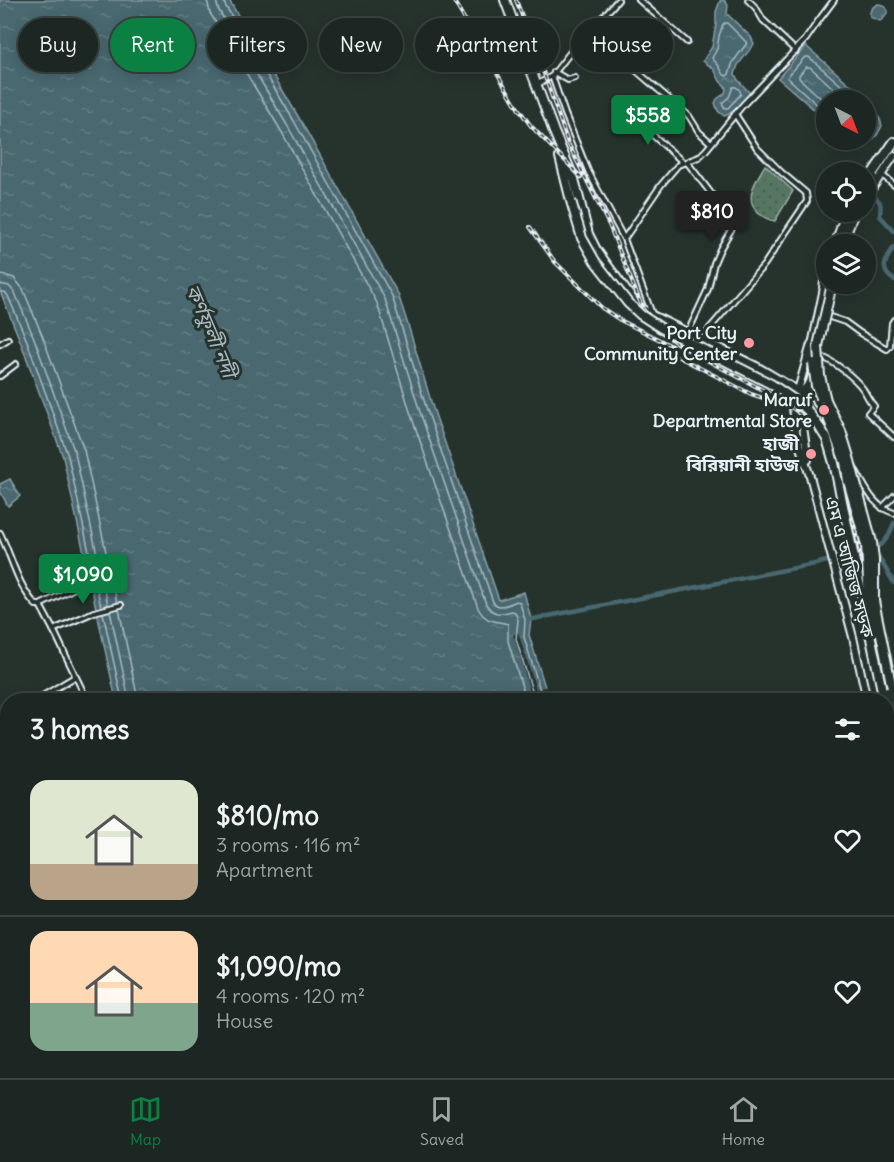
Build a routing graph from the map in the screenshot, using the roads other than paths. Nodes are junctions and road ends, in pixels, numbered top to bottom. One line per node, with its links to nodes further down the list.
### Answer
1 (505, 0): 11 (highway)
2 (618, 0): 9 (street)
3 (639, 0): 6 (street)
4 (748, 0): 7 (street)
5 (834, 0): 7 (street)
6 (687, 42)
7 (796, 51): 13 (street)
8 (637, 72): 17 (street)
9 (553, 74): 10 (street); 11 (street); 27 (street)
10 (575, 78)
11 (536, 85): 14 (highway)
12 (627, 112): 20 (street)
13 (735, 114): 17 (street); 37 (street)
14 (554, 132): 32 (highway); 59 (highway, bridge)
15 (894, 136): 21 (main road)
16 (894, 142): 22 (highway)
17 (711, 143): 20 (street)
18 (894, 151): 24 (highway)
19 (894, 156): 23 (main road)
20 (686, 163): 27 (street); 35 (street)
21 (876, 163)
22 (876, 168)
23 (881, 175): 25 (main road); 26 (street)
24 (876, 177)
25 (876, 183)
26 (894, 186)
27 (624, 239): 32 (street)
28 (820, 294): 43 (main road, এম এ আজিজ সড়ক)
29 (824, 294): 60 (highway, bridge)
30 (831, 294): 33 (main road, এম এ আজিজ সড়ক)
31 (831, 294): 61 (highway, bridge)
32 (652, 316): 35 (highway)
33 (827, 316): 34 (street); 39 (main road, এম এ আজিজ সড়ক)
34 (894, 320)
35 (687, 333): 37 (highway)
36 (8, 339): 38 (street)
37 (703, 341): 43 (highway)
38 (0, 344)
39 (819, 356): 42 (main road, এম এ আজিজ সড়ক); 45 (street)
40 (16, 364): 41 (street)
41 (0, 376)
42 (808, 386): 43 (highway); 44 (main road, এম এ আজিজ সড়ক)
43 (797, 391): 46 (main road, এম এ আজিজ সড়ক)
44 (804, 398): 46 (main road, এম এ আজিজ সড়ক); 48 (street)
45 (894, 437)
46 (810, 476): 58 (main road, এম এ আজিজ সড়ক)
47 (894, 496): 48 (street)
48 (882, 508): 49 (street)
49 (893, 513)
50 (0, 533): 52 (street)
51 (87, 582): 52 (street)
52 (40, 605): 54 (street)
53 (121, 605): 54 (street)
54 (54, 630): 55 (street)
55 (75, 675): 56 (street); 57 (street)
56 (49, 693)
57 (84, 693)
58 (865, 693)
59 (883, 693)
60 (887, 693)
61 (893, 693)

